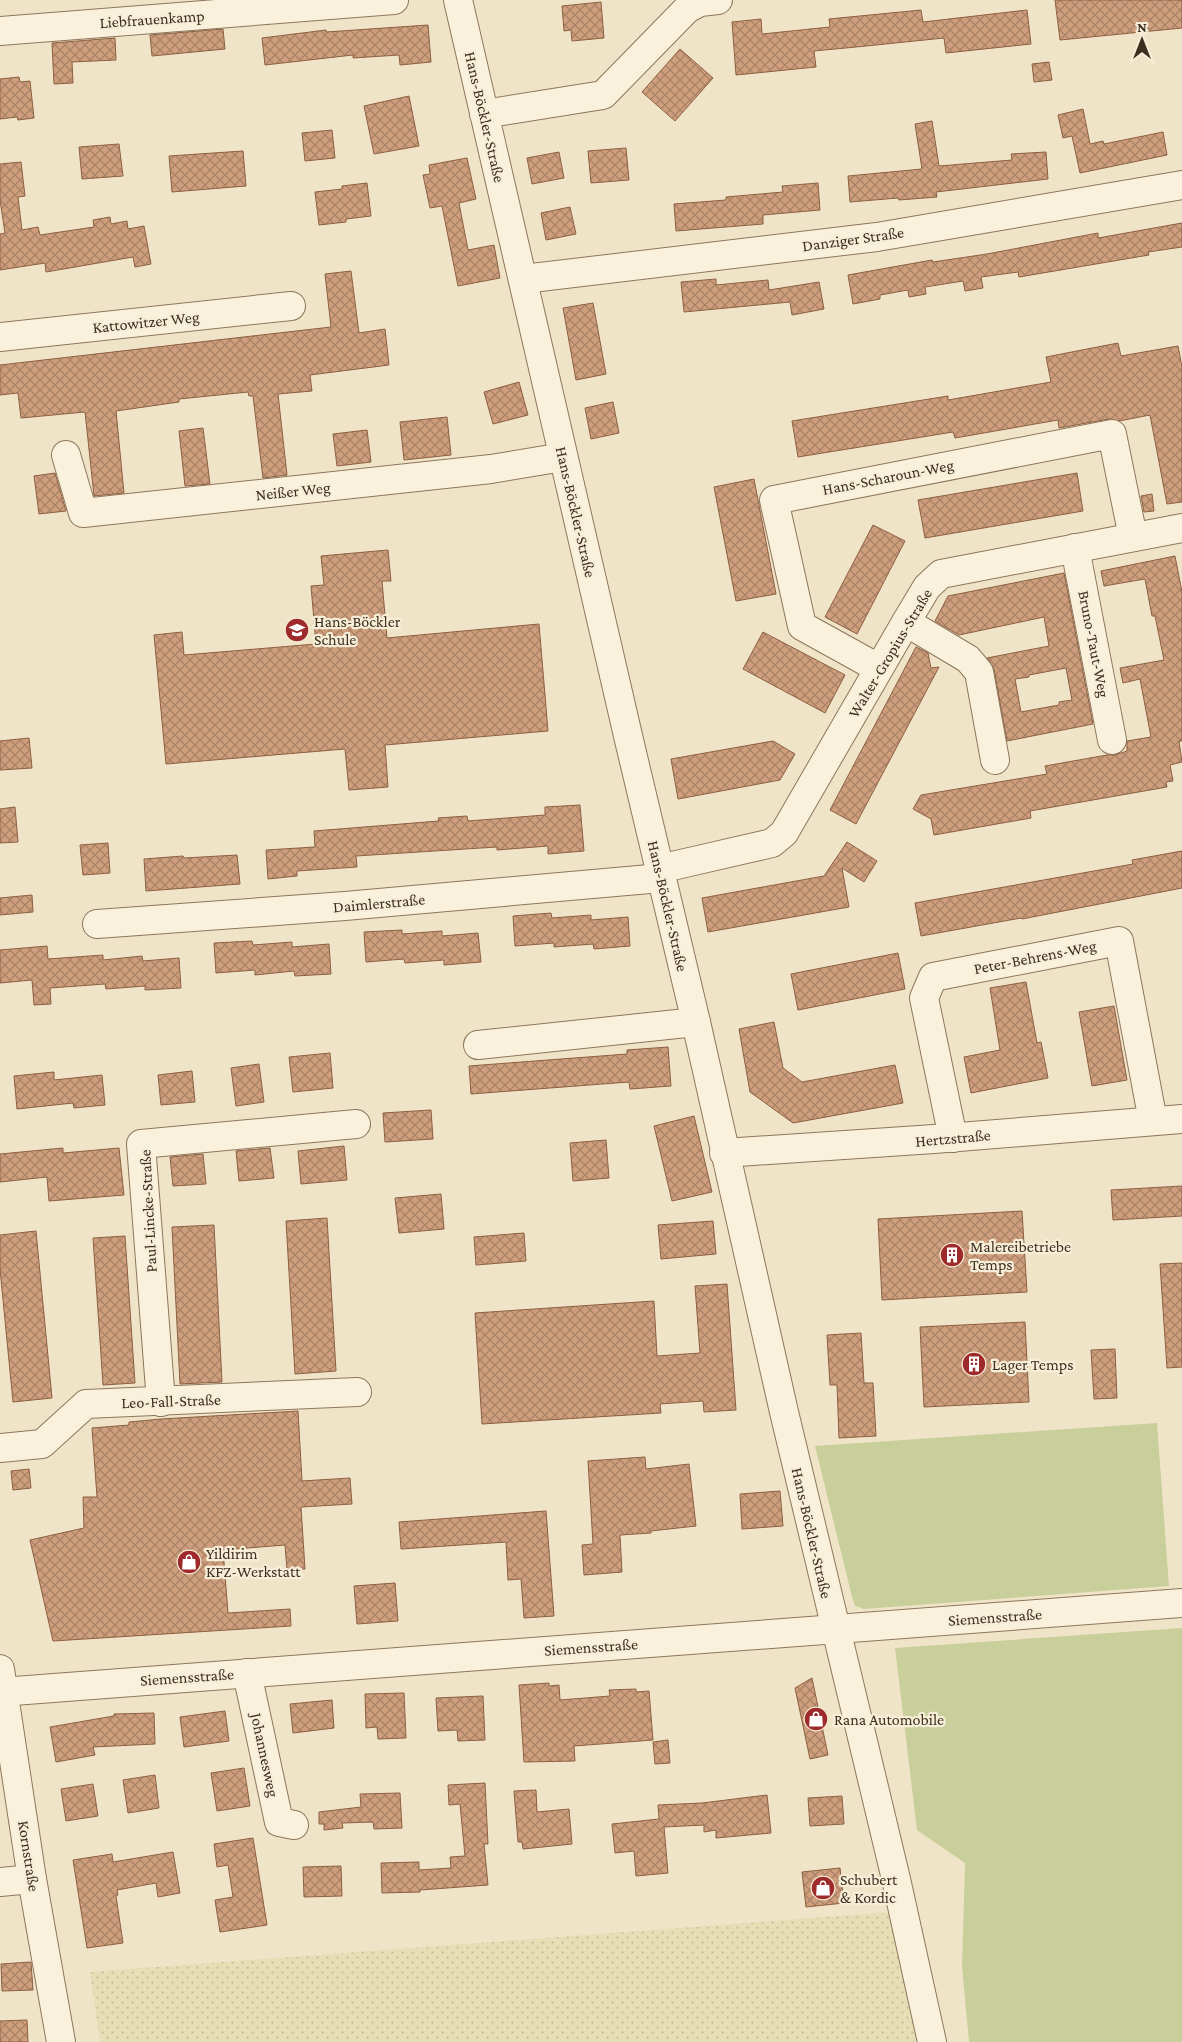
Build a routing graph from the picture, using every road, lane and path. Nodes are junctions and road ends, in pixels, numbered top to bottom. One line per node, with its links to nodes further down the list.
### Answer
1 (394, 0): 4 (street, Liebfrauenkamp)
2 (458, 0): 5 (street, Hans-Böckler-Straße)
3 (718, 0): 5 (street)
4 (0, 31)
5 (484, 114): 7 (street, Hans-Böckler-Straße)
6 (1182, 185): 7 (street, Danziger Straße)
7 (522, 279): 11 (street, Hans-Böckler-Straße)
8 (291, 306): 9 (street, Kattowitzer Weg)
9 (0, 337)
10 (66, 454): 11 (street, Neißer Weg)
11 (564, 457): 19 (street, Hans-Böckler-Straße)
12 (1182, 528): 13 (street, Walter-Gropius-Straße)
13 (1132, 537): 14 (street, Walter-Gropius-Straße); 16 (street, Hans-Scharoun-Weg)
14 (1075, 548): 15 (street, Walter-Gropius-Straße); 17 (street, Bruno-Taut-Weg)
15 (906, 622): 16 (street, Walter-Gropius-Straße); 18 (street)
16 (878, 668): 19 (street, Walter-Gropius-Straße)
17 (1112, 740)
18 (995, 760)
19 (660, 874): 20 (street, Daimlerstraße); 21 (street, Hans-Böckler-Straße)
20 (97, 924)
21 (696, 1022): 22 (street); 27 (street, Hans-Böckler-Straße)
22 (478, 1045)
23 (1182, 1119): 24 (street, Hertzstraße)
24 (1153, 1121): 26 (street, Hertzstraße); 26 (street, Peter-Behrens-Weg)
25 (356, 1124): 29 (street, Paul-Lincke-Straße)
26 (953, 1138): 27 (street, Hertzstraße)
27 (724, 1153): 32 (street, Hans-Böckler-Straße)
28 (357, 1392): 29 (street, Leo-Fall-Straße)
29 (161, 1402): 30 (street, Leo-Fall-Straße)
30 (0, 1448)
31 (1182, 1603): 32 (street, Siemensstraße)
32 (835, 1629): 33 (street, Siemensstraße); 39 (street, Hans-Böckler-Straße)
33 (248, 1673): 34 (street, Siemensstraße); 35 (street, Johannesweg)
34 (1, 1684): 36 (street, Kornstraße)
35 (294, 1825)
36 (32, 1878): 37 (street); 38 (street, Kornstraße)
37 (0, 1882)
38 (61, 2042)
39 (932, 2042)

